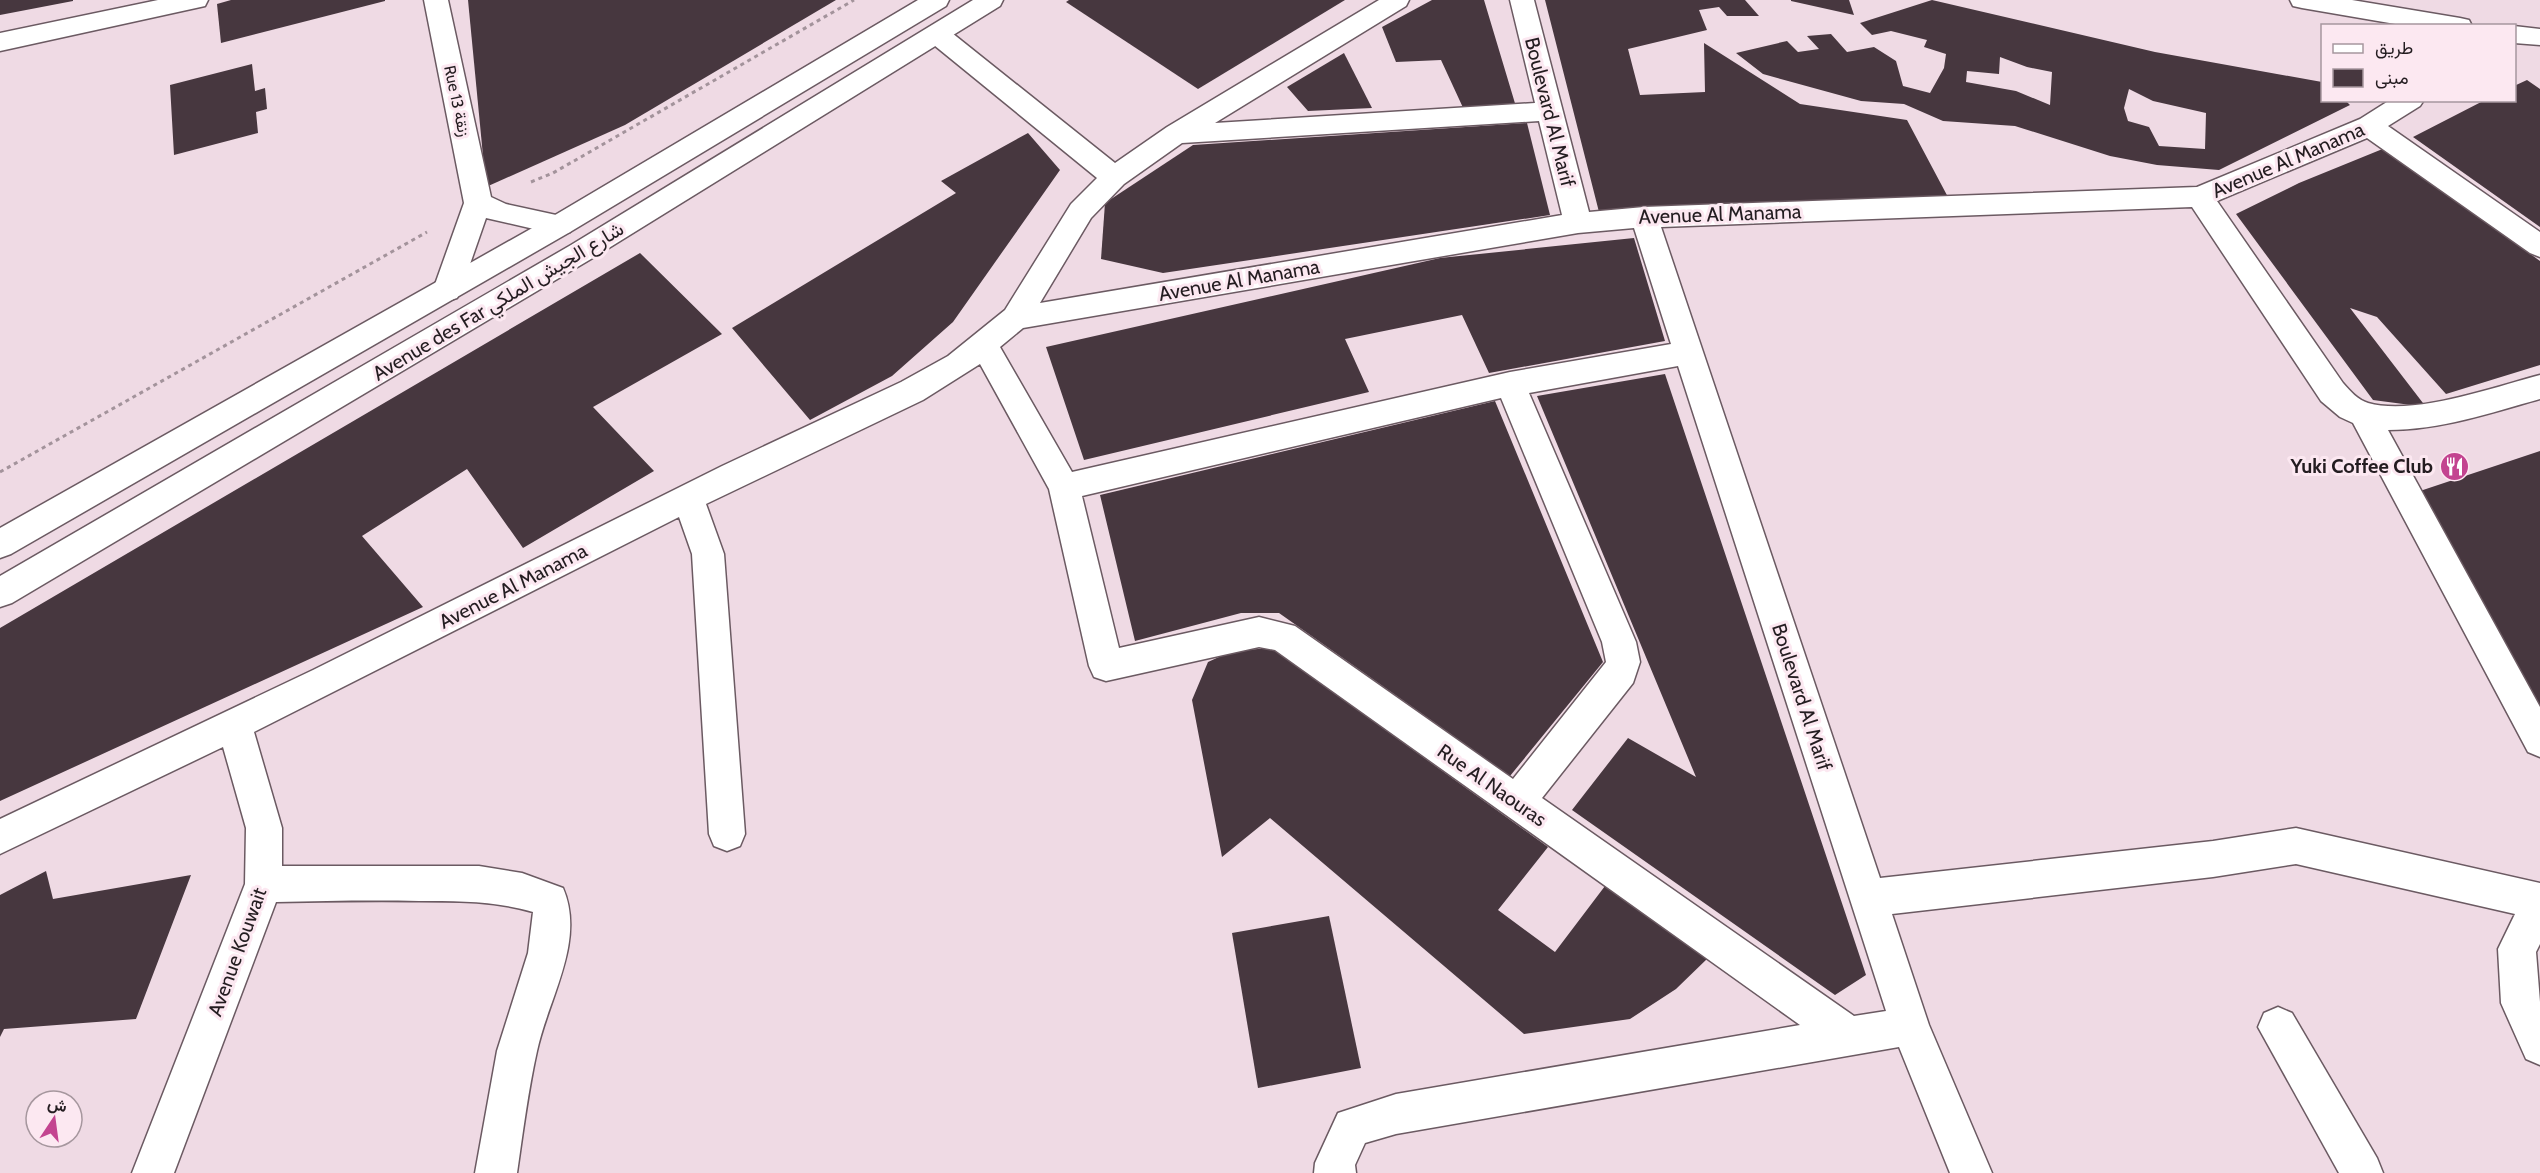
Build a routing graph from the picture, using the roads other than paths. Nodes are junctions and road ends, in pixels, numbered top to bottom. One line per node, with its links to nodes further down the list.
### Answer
1 (196, 0): 12 (street)
2 (436, 0): 19 (street, Rue 13 زنقة)
3 (937, 0): 22 (street, Avenue des Far شارع الجيش الملكي)
4 (991, 0): 10 (street, Avenue des Far شارع الجيش الملكي)
5 (1397, 0): 16 (street, Avenue Al Manama)
6 (1522, 0): 14 (street, Boulevard Al Marif)
7 (2302, 0): 8 (street)
8 (2448, 24)
9 (2516, 33): 11 (street)
10 (938, 35): 17 (street); 34 (street, Avenue des Far شارع الجيش الملكي)
11 (2540, 37)
12 (0, 42)
13 (2408, 102): 15 (street, Avenue Al Manama)
14 (1551, 111): 16 (street); 21 (street, Boulevard Al Marif)
15 (2369, 126): 18 (street, Avenue Al Manama); 23 (street)
16 (1176, 134): 17 (street, Avenue Al Manama)
17 (1114, 177): 25 (street, Avenue Al Manama)
18 (2200, 197): 20 (street, Avenue Al Manama); 30 (street)
19 (478, 203): 22 (street); 24 (street)
20 (1644, 217): 21 (street, Avenue Al Manama); 27 (street, Boulevard Al Marif)
21 (1578, 223): 25 (street, Avenue Al Manama)
22 (560, 225): 24 (street, Avenue des Far شارع الجيش الملكي)
23 (2540, 246)
24 (447, 290): 33 (street, Avenue des Far شارع الجيش الملكي)
25 (1015, 318): 26 (street, Avenue Al Manama)
26 (984, 345): 31 (street); 32 (street, Avenue Al Manama)
27 (1688, 353): 28 (street); 41 (street, Boulevard Al Marif)
28 (1510, 384): 31 (street); 37 (street)
29 (2540, 387): 30 (street)
30 (2364, 415): 36 (street)
31 (1064, 487): 37 (street, Rue Al Naouras)
32 (688, 498): 35 (street, Avenue Al Manama); 38 (street)
33 (0, 544)
34 (0, 593)
35 (234, 724): 39 (street, Avenue Al Manama); 40 (street, Avenue Kouwait)
36 (2540, 741)
37 (1516, 803): 46 (street, Rue Al Naouras)
38 (727, 834)
39 (0, 837)
40 (264, 884): 48 (street, Avenue Kouwait); 49 (street)
41 (1868, 898): 42 (street); 44 (street, Boulevard Al Marif)
42 (2540, 901)
43 (2540, 906): 47 (street)
44 (1910, 1026): 46 (street); 51 (street, Boulevard Al Marif)
45 (2278, 1027): 52 (street)
46 (1849, 1036): 50 (street)
47 (2540, 1045)
48 (153, 1173)
49 (496, 1173)
50 (1335, 1173)
51 (1971, 1173)
52 (2362, 1173)

